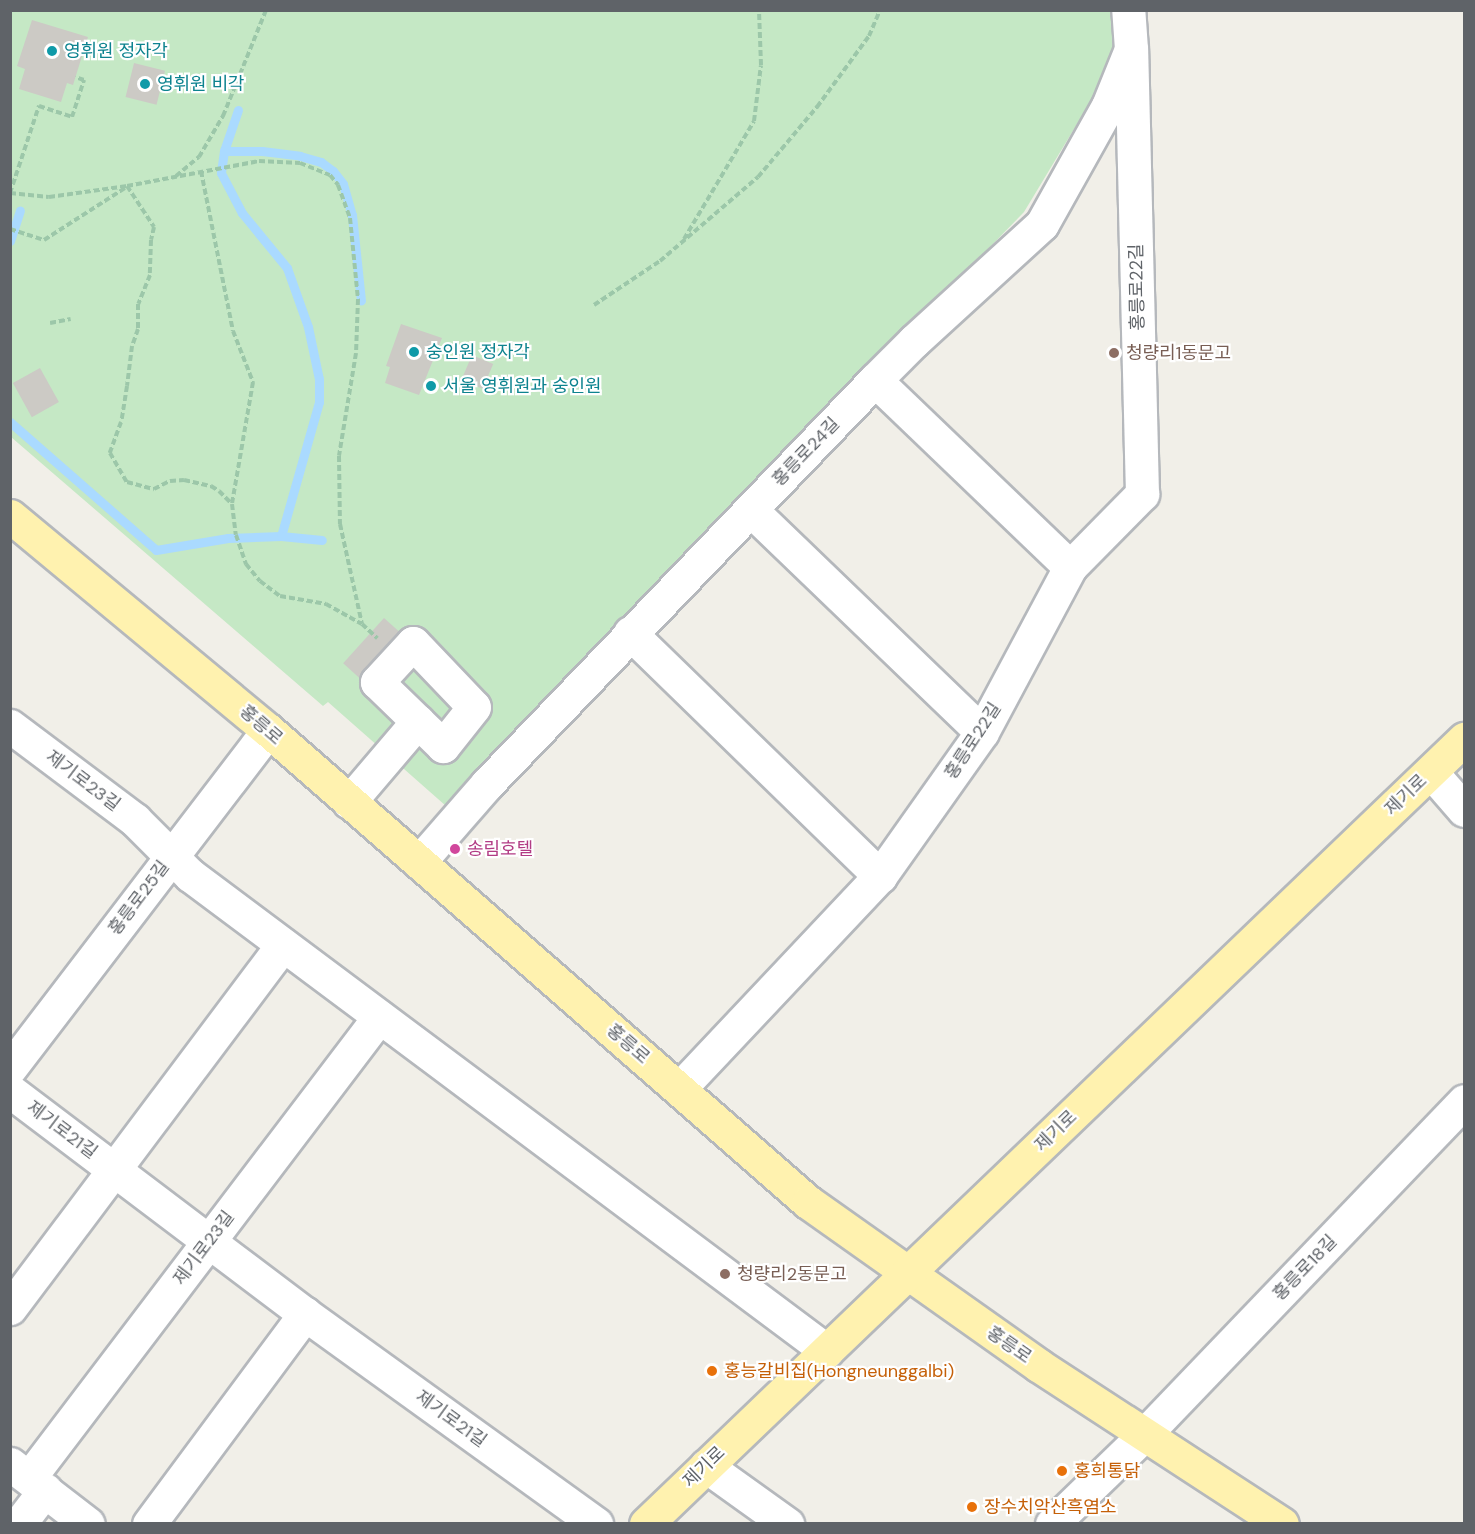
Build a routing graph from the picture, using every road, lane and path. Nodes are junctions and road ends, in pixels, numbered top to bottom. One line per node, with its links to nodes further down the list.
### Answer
1 (266, 10): 8 (path)
2 (759, 10): 12 (path)
3 (880, 10): 12 (path)
4 (1128, 10): 5 (street, 홍릉로24길)
5 (1131, 49): 16 (street, 홍릉로24길); 20 (street, 홍릉로22길)
6 (75, 77): 10 (path)
7 (201, 171): 8 (path); 17 (path); 17 (path)
8 (175, 176): 9 (path)
9 (127, 186): 10 (path); 11 (path); 17 (path)
10 (10, 193)
11 (10, 229)
12 (682, 242): 13 (path)
13 (594, 305)
14 (71, 319): 15 (path)
15 (50, 323)
16 (875, 380): 18 (street, 홍릉로24길); 20 (street)
17 (232, 504)
18 (751, 510): 21 (street, 홍릉로24길); 25 (street)
19 (10, 516): 24 (main road, 홍릉로)
20 (1070, 567): 25 (street, 홍릉로22길)
21 (630, 633): 31 (street, 홍릉로24길); 32 (street)
22 (418, 721): 28 (street)
23 (10, 726): 30 (street, 제기로23길)
24 (268, 730): 28 (main road, 홍릉로); 30 (street, 홍릉로25길)
25 (982, 732): 32 (street, 홍릉로22길)
26 (1464, 739): 27 (main road, 제기로)
27 (1431, 772): 29 (street); 41 (main road, 제기로)
28 (349, 802): 31 (main road, 홍릉로)
29 (1464, 810)
30 (171, 856): 33 (street, 제기로23길); 35 (street, 홍릉로25길)
31 (419, 862): 36 (main road, 홍릉로)
32 (880, 876): 36 (street, 홍릉로22길)
33 (283, 945): 34 (street, 제기로23길); 39 (street, 제기로21길)
34 (379, 1017): 40 (street, 제기로23길); 44 (street, 제기로23길)
35 (10, 1068)
36 (679, 1089): 41 (main road, 홍릉로)
37 (10, 1091): 39 (street, 제기로21길)
38 (1464, 1101): 45 (street, 홍릉로18길)
39 (114, 1170): 40 (street, 제기로21길); 42 (street, 제기로21길)
40 (209, 1241): 43 (street, 제기로21길); 47 (street, 제기로23길)
41 (907, 1274): 44 (main road, 제기로); 45 (main road, 홍릉로)
42 (10, 1308)
43 (305, 1314): 50 (street); 51 (street, 제기로21길)
44 (826, 1350): 46 (main road, 제기로)
45 (1145, 1434): 54 (street, 홍릉로18길); 55 (main road, 홍릉로)
46 (706, 1466): 52 (main road, 제기로); 53 (street)
47 (28, 1478): 48 (street, 제기로23길); 49 (street)
48 (19, 1524)
49 (88, 1524)
50 (149, 1524)
51 (596, 1524)
52 (646, 1524)
53 (787, 1524)
54 (1053, 1524)
55 (1282, 1524)

